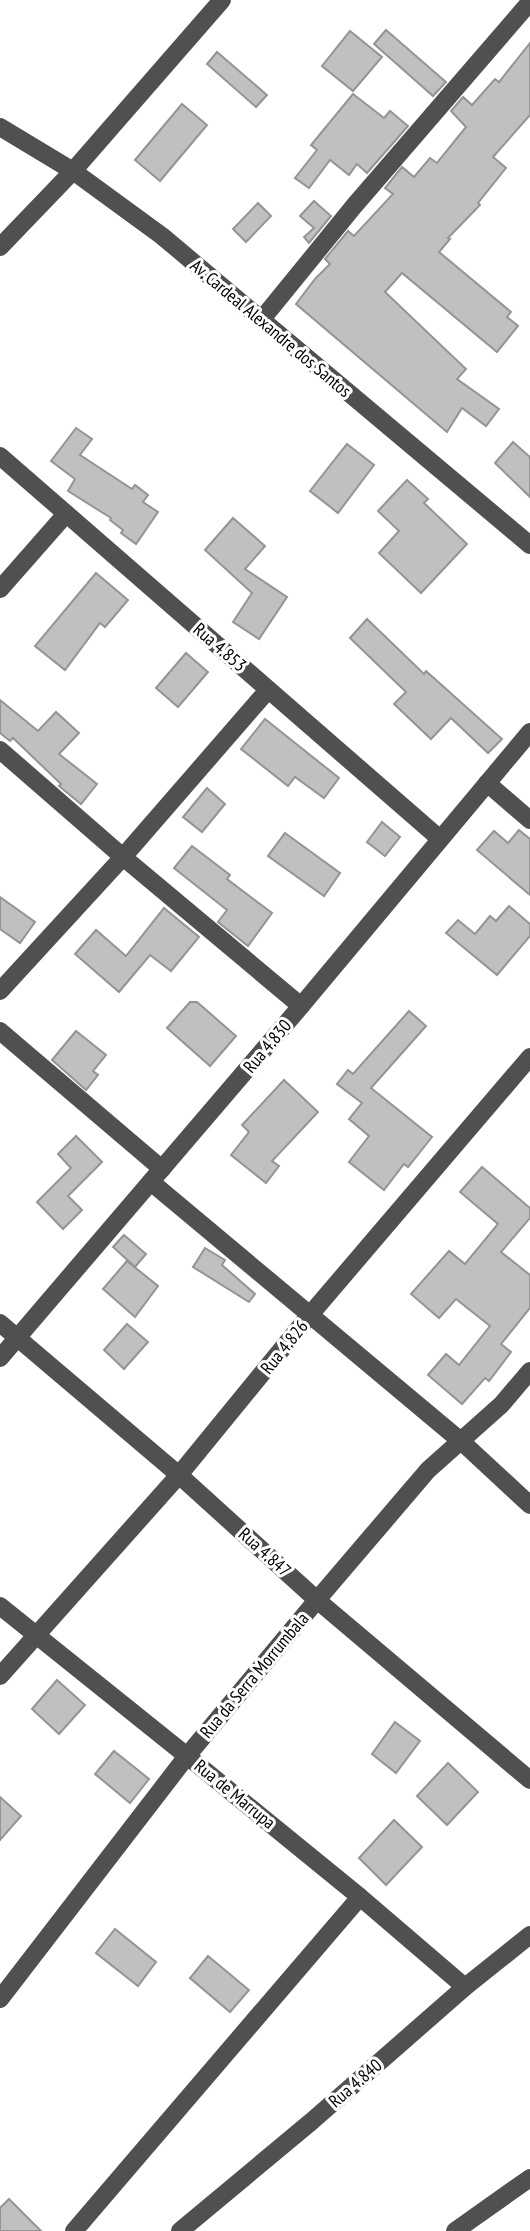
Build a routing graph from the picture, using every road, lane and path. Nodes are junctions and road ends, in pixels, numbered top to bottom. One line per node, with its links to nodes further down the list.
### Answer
1 (222, 0): 4 (street)
2 (530, 2): 6 (street)
3 (0, 127): 4 (street, Av. Cardeal Alexandre dos Santos)
4 (73, 171): 5 (street); 6 (street, Av. Cardeal Alexandre dos Santos)
5 (0, 247)
6 (262, 319): 9 (street, Av. Cardeal Alexandre dos Santos)
7 (0, 456): 8 (street, Rua 4.853)
8 (66, 514): 10 (street); 11 (street, Rua 4.853)
9 (530, 545)
10 (0, 589)
11 (268, 690): 16 (street, Rua 4.853); 17 (street)
12 (530, 732): 14 (street, Rua 4.830)
13 (0, 750): 17 (street)
14 (487, 783): 15 (street); 16 (street, Rua 4.830)
15 (530, 820)
16 (439, 838): 19 (street, Rua 4.830)
17 (123, 857): 18 (street); 19 (street)
18 (0, 991)
19 (301, 1006): 22 (street, Rua 4.830)
20 (0, 1031): 22 (street)
21 (530, 1057): 23 (street, Rua 4.826)
22 (157, 1176): 23 (street); 25 (street, Rua 4.830)
23 (309, 1316): 28 (street); 29 (street, Rua 4.826)
24 (0, 1323): 25 (street, Rua 4.847)
25 (18, 1338): 26 (street, Rua 4.830); 29 (street, Rua 4.847)
26 (0, 1358)
27 (530, 1371): 28 (street, Rua da Serra Morrumbala)
28 (462, 1442): 30 (street); 31 (street, Rua da Serra Morrumbala)
29 (179, 1475): 31 (street, Rua 4.847); 33 (street, Rua 4.826)
30 (530, 1505)
31 (317, 1600): 35 (street, Rua da Serra Morrumbala); 36 (street, Rua 4.847)
32 (0, 1606): 33 (street, Rua de Marrupa)
33 (35, 1635): 34 (street, Rua 4.826); 35 (street, Rua de Marrupa)
34 (0, 1676)
35 (187, 1756): 37 (street, Rua de Marrupa); 40 (street, Rua da Serra Morrumbala)
36 (530, 1780)
37 (360, 1897): 39 (street, Rua de Marrupa); 42 (street)
38 (530, 1936): 39 (street, Rua 4.840)
39 (465, 1987): 43 (street, Rua 4.840)
40 (0, 1999)
41 (530, 2178): 44 (street)
42 (74, 2231)
43 (180, 2231)
44 (455, 2231)

